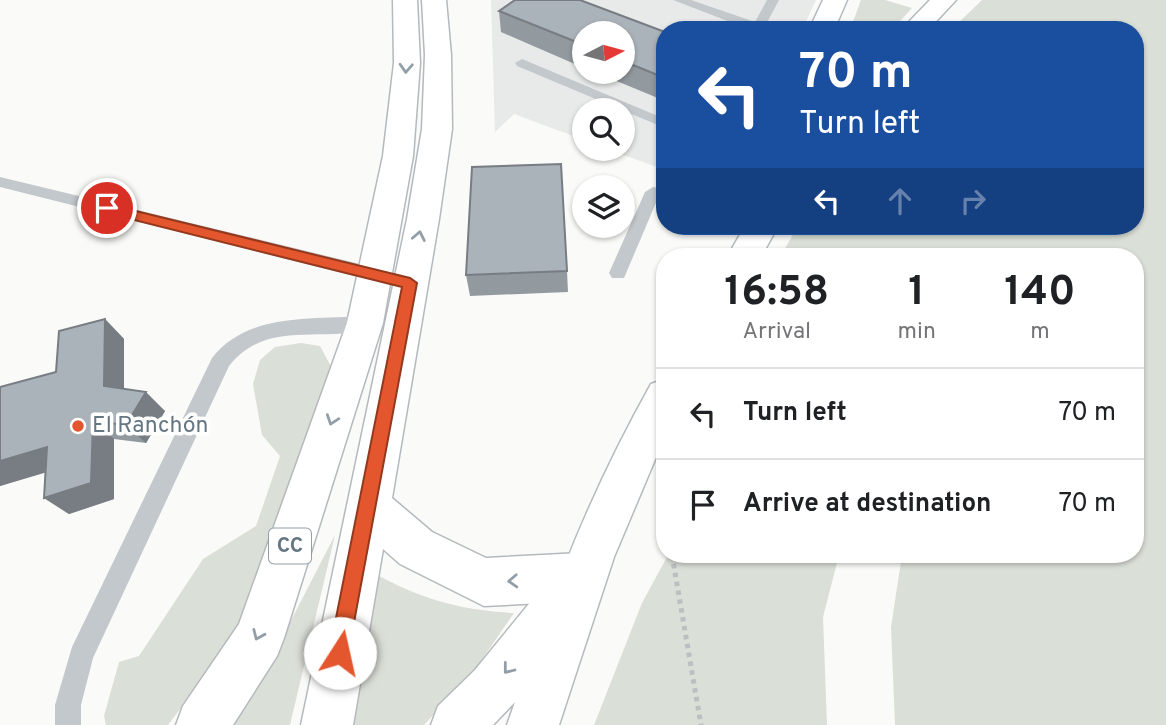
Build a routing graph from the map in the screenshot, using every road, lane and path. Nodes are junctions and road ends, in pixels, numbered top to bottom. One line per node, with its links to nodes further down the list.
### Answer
1 (405, 0): 16 (main road, CC, one-way to 16)
2 (434, 0): 16 (main road, CC, one-way to 2)
3 (679, 0): 7 (lane)
4 (773, 0): 8 (lane)
5 (835, 0): 9 (main road)
6 (944, 0): 10 (main road)
7 (736, 21)
8 (762, 21)
9 (825, 21)
10 (922, 21)
11 (522, 63): 12 (lane)
12 (656, 120)
13 (0, 182): 16 (lane)
14 (656, 192): 15 (lane)
15 (618, 273)
16 (393, 279): 17 (main road, CC); 19 (main road, CC)
17 (365, 323): 22 (lane); 23 (main road, CC, one-way to 23)
18 (656, 412): 21 (main road)
19 (368, 506): 21 (main road, one-way to 19); 24 (main road, CC)
20 (673, 563): 27 (path)
21 (581, 577): 25 (main road, one-way to 25); 26 (main road)
22 (68, 725)
23 (202, 725)
24 (327, 725)
25 (457, 725)
26 (533, 725)
27 (701, 725)

